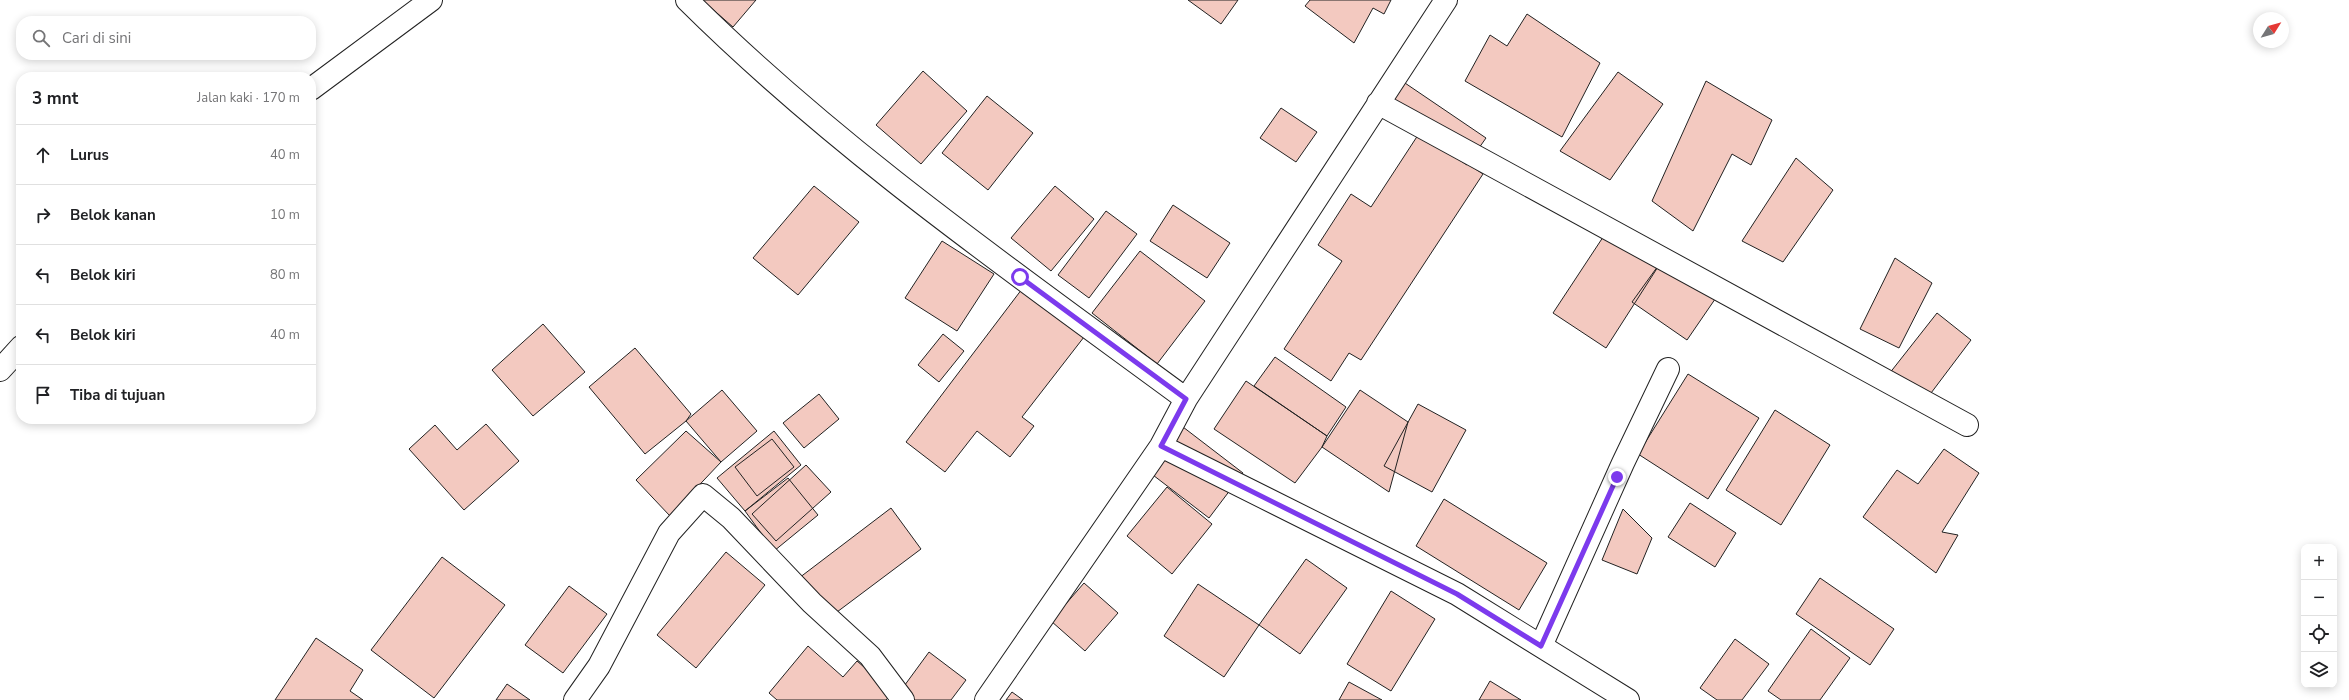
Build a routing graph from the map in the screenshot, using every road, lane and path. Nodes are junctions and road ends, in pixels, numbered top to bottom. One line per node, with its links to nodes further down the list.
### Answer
1 (431, 0): 4 (street)
2 (687, 0): 9 (street)
3 (1446, 0): 5 (street)
4 (316, 85)
5 (1378, 103): 9 (street); 10 (street)
6 (16, 352): 8 (street)
7 (1668, 369): 12 (street)
8 (0, 370)
9 (1186, 399): 11 (street)
10 (1967, 425)
11 (1161, 446): 12 (street); 15 (street)
12 (1541, 646): 16 (street)
13 (575, 700): 14 (street)
14 (903, 700)
15 (986, 700)
16 (1628, 700)

